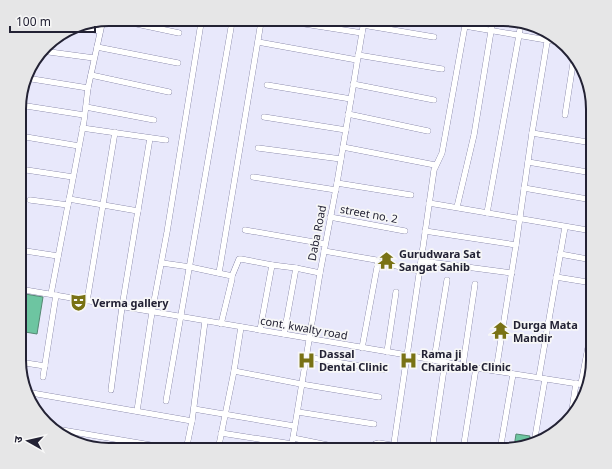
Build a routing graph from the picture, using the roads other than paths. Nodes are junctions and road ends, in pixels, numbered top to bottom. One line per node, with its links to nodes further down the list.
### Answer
1 (146, 26): 15 (street)
2 (201, 26): 91 (street)
3 (231, 26): 93 (street)
4 (260, 26): 21 (street)
5 (317, 26): 16 (street)
6 (363, 26): 16 (street, Daba Road)
7 (379, 26): 18 (street)
8 (465, 26): 14 (street); 58 (street)
9 (492, 26): 14 (street)
10 (101, 27): 13 (street)
11 (91, 28): 13 (street)
12 (520, 28): 17 (street)
13 (100, 31): 22 (street)
14 (491, 31): 17 (street); 72 (street)
15 (180, 33)
16 (362, 33): 25 (street, Daba Road)
17 (519, 36): 19 (street); 74 (street)
18 (434, 37)
19 (545, 38)
20 (548, 39): 48 (street)
21 (258, 42): 25 (street); 96 (street)
22 (97, 47): 24 (street); 26 (street)
23 (49, 52): 24 (street)
24 (94, 58): 29 (street)
25 (358, 58): 28 (street); 31 (street, Daba Road)
26 (178, 63)
27 (573, 65): 40 (street)
28 (442, 69)
29 (91, 75): 33 (street); 34 (street)
30 (31, 79): 33 (street)
31 (353, 84): 35 (street, Daba Road); 36 (street)
32 (267, 85): 35 (street)
33 (88, 88): 38 (street)
34 (170, 92)
35 (351, 99): 39 (street, Daba Road)
36 (434, 100)
37 (26, 106): 41 (street)
38 (86, 107): 41 (street); 43 (street)
39 (348, 114): 45 (street, Daba Road); 46 (street)
40 (565, 114)
41 (84, 115): 44 (street)
42 (264, 117): 45 (street)
43 (154, 120)
44 (82, 128): 47 (street); 53 (street)
45 (346, 130): 54 (street, Daba Road)
46 (428, 131)
47 (115, 132): 50 (street); 71 (street)
48 (532, 133): 52 (street); 57 (street)
49 (26, 137): 53 (street)
50 (150, 138): 51 (street); 73 (street)
51 (166, 140)
52 (586, 142)
53 (79, 146): 61 (street)
54 (343, 147): 56 (street, Daba Road); 58 (street)
55 (258, 148): 56 (street)
56 (341, 159): 63 (street, Daba Road)
57 (528, 162): 60 (street); 64 (street)
58 (435, 165): 70 (street)
59 (26, 169): 61 (street)
60 (586, 172)
61 (74, 177): 69 (street)
62 (253, 177): 65 (street)
63 (337, 183): 65 (street, Daba Road); 66 (street)
64 (524, 188): 67 (street); 76 (street)
65 (336, 190): 75 (street, Daba Road)
66 (411, 195)
67 (586, 199)
68 (30, 200): 69 (street)
69 (68, 202): 71 (street); 87 (street)
70 (429, 203): 72 (street); 81 (street)
71 (103, 205): 73 (street); 107 (street)
72 (457, 207): 74 (street)
73 (138, 211): 108 (street)
74 (487, 213): 76 (street)
75 (330, 217): 80 (street, street no. 2); 82 (street, Daba Road)
76 (520, 219): 77 (street); 83 (street)
77 (565, 227): 79 (street); 86 (street)
78 (245, 230): 82 (street)
79 (586, 230)
80 (405, 231)
81 (425, 231): 83 (street); 89 (street)
82 (325, 244): 85 (street, Daba Road)
83 (516, 245): 98 (street)
84 (26, 251): 87 (street)
85 (324, 251): 90 (street); 97 (street, Daba Road)
86 (560, 254): 88 (street); 100 (street)
87 (58, 256): 106 (street)
88 (586, 259)
89 (422, 261): 95 (street); 98 (street)
90 (378, 262): 95 (street); 117 (street)
91 (162, 263): 93 (street); 109 (street)
92 (272, 265): 94 (street); 99 (street); 114 (street)
93 (190, 267): 96 (street); 110 (street)
94 (296, 268): 97 (street); 115 (street)
95 (420, 271): 119 (street)
96 (219, 273): 99 (street)
97 (320, 273): 116 (street, Daba Road)
98 (512, 274): 130 (street)
99 (232, 276): 112 (street)
100 (556, 277): 102 (street); 133 (street)
101 (447, 280): 122 (street)
102 (586, 282)
103 (475, 284): 125 (street)
104 (26, 291): 106 (street, cont. kwalty road)
105 (396, 292): 118 (street)
106 (54, 295): 107 (street, cont. kwalty road); 126 (street)
107 (87, 301): 108 (street, cont. kwalty road)
108 (122, 307): 109 (street, cont. kwalty road); 137 (street)
109 (152, 312): 110 (street, cont. kwalty road); 143 (street)
110 (181, 316): 111 (street, cont. kwalty road); 141 (street)
111 (205, 321): 112 (street, cont. kwalty road); 142 (street)
112 (221, 324): 113 (street, cont. kwalty road)
113 (240, 327): 114 (street, cont. kwalty road); 129 (street)
114 (260, 330): 115 (street, cont. kwalty road)
115 (284, 334): 116 (street, cont. kwalty road)
116 (308, 339): 117 (street, cont. kwalty road); 120 (street, Daba Road)
117 (362, 348): 118 (street, cont. kwalty road)
118 (387, 352): 119 (street, cont. kwalty road)
119 (407, 355): 122 (street, cont. kwalty road); 159 (street)
120 (306, 357): 128 (street); 135 (street, Daba Road)
121 (586, 358): 136 (street)
122 (434, 360): 123 (street, cont. kwalty road)
123 (445, 362): 125 (street, cont. kwalty road); 160 (street)
124 (26, 363): 126 (street)
125 (463, 365): 127 (street, cont. kwalty road)
126 (45, 366): 132 (street)
127 (476, 368): 130 (street, cont. kwalty road); 161 (street)
128 (383, 370)
129 (234, 371): 135 (street); 145 (street)
130 (496, 371): 131 (street, cont. kwalty road)
131 (512, 374): 133 (street, cont. kwalty road); 162 (street)
132 (43, 377)
133 (538, 377): 134 (street, cont. kwalty road)
134 (546, 379): 136 (street, cont. kwalty road); 151 (street)
135 (301, 384): 139 (street); 144 (street, Daba Road)
136 (581, 384): 140 (street)
137 (111, 390)
138 (34, 393): 143 (street)
139 (379, 397)
140 (577, 397)
141 (166, 401)
142 (194, 409): 145 (street); 146 (street)
143 (137, 411): 146 (street)
144 (298, 412): 147 (street); 148 (street, Daba Road)
145 (225, 414): 148 (street); 150 (street)
146 (192, 421): 154 (street)
147 (374, 424)
148 (294, 426): 152 (street, Daba Road)
149 (66, 431): 153 (street)
150 (221, 433): 155 (street); 156 (street)
151 (535, 437)
152 (293, 438): 157 (street, Daba Road); 158 (street)
153 (139, 443)
154 (187, 443)
155 (219, 443)
156 (271, 443)
157 (292, 443)
158 (318, 443)
159 (394, 443)
160 (433, 443)
161 (464, 443)
162 (501, 443)

